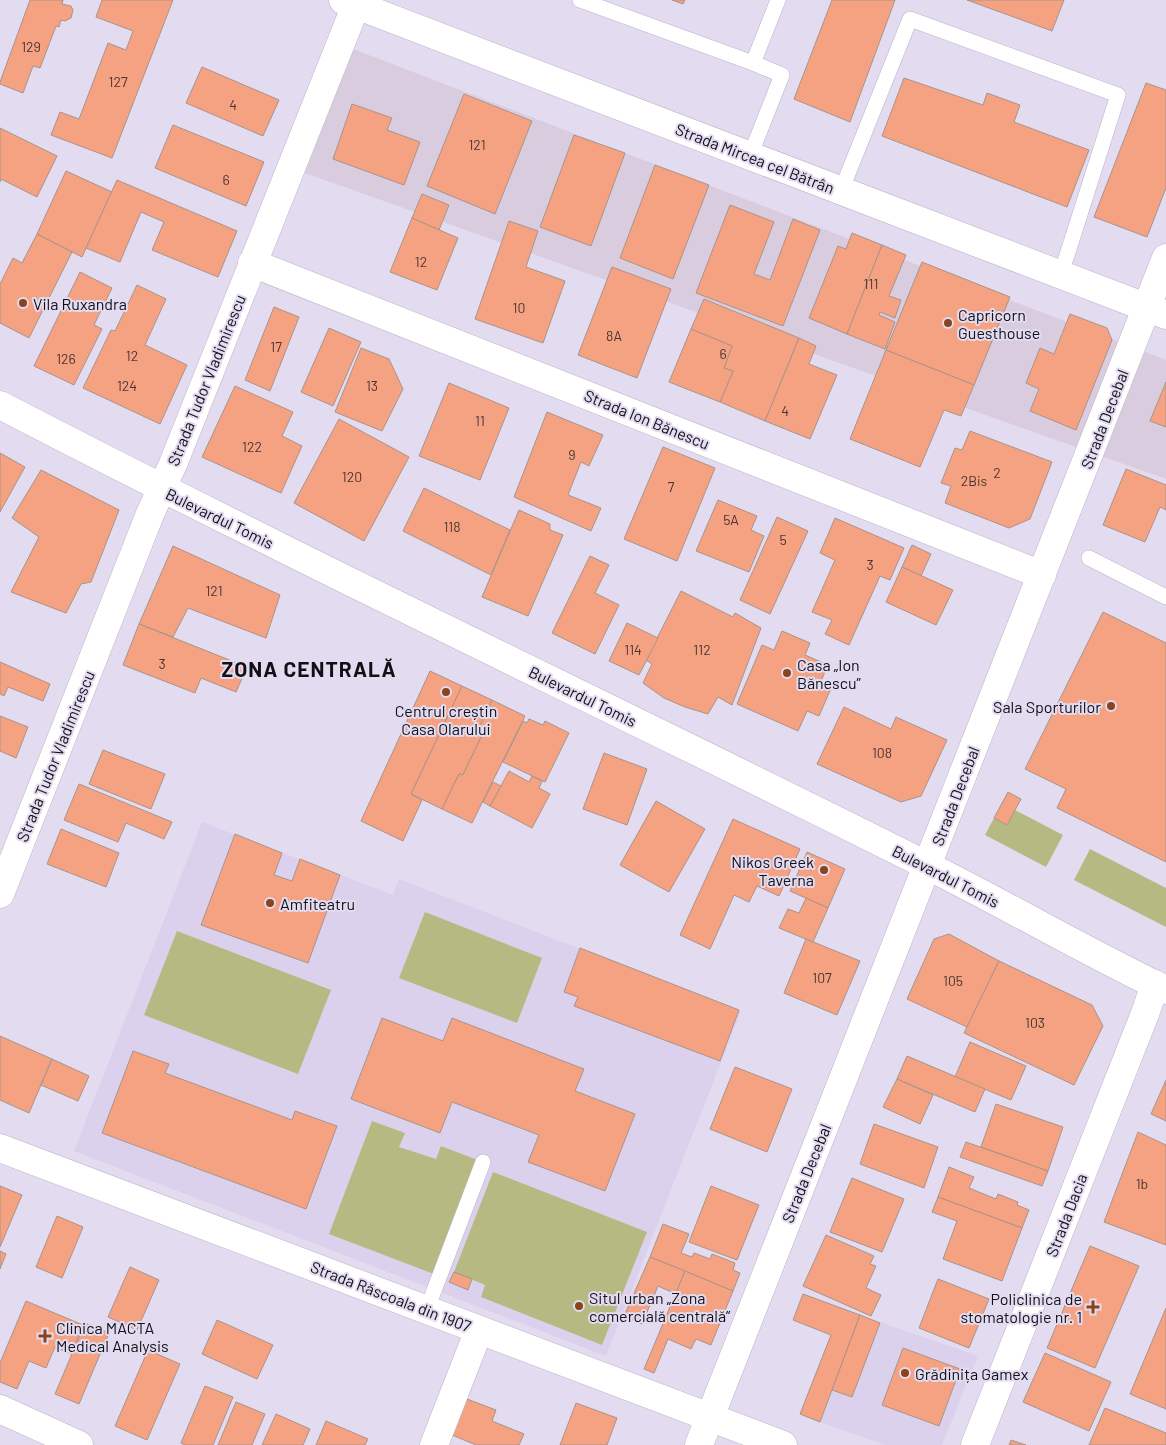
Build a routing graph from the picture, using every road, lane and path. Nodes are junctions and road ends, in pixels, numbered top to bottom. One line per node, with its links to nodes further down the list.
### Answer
1 (580, 0): 4 (lane)
2 (778, 0): 4 (lane)
3 (366, 5): 5 (street, Strada Mircea cel Bătrân); 8 (street, Strada Tudor Vladimirescu)
4 (753, 63): 5 (lane)
5 (750, 156): 6 (street, Strada Mircea cel Bătrân)
6 (841, 191): 9 (street, Strada Mircea cel Bătrân); 9 (lane)
7 (1166, 258): 10 (street, Strada Decebal)
8 (252, 263): 12 (street, Strada Tudor Vladimirescu); 14 (street, Strada Ion Bănescu)
9 (1061, 274): 10 (street, Strada Mircea cel Bătrân)
10 (1157, 311): 14 (street, Strada Decebal)
11 (0, 405): 12 (street, Bulevardul Tomis)
12 (161, 489): 16 (street, Bulevardul Tomis); 17 (street, Strada Tudor Vladimirescu)
13 (1089, 558): 15 (lane)
14 (1042, 575): 16 (street, Strada Decebal)
15 (1166, 596)
16 (927, 866): 18 (street, Bulevardul Tomis); 24 (street, Strada Decebal)
17 (0, 894)
18 (1160, 987): 29 (street, Strada Dacia)
19 (0, 1148): 21 (street, Strada Răscoala din 1907)
20 (483, 1162): 21 (lane)
21 (427, 1309): 22 (street, Strada Răscoala din 1907)
22 (479, 1330): 24 (street, Strada Răscoala din 1907); 26 (street)
23 (0, 1409): 25 (street)
24 (710, 1417): 27 (street, Strada Decebal); 28 (street, Strada Răscoala din 1907)
25 (79, 1445)
26 (434, 1445)
27 (699, 1445)
28 (782, 1445)
29 (975, 1445)

